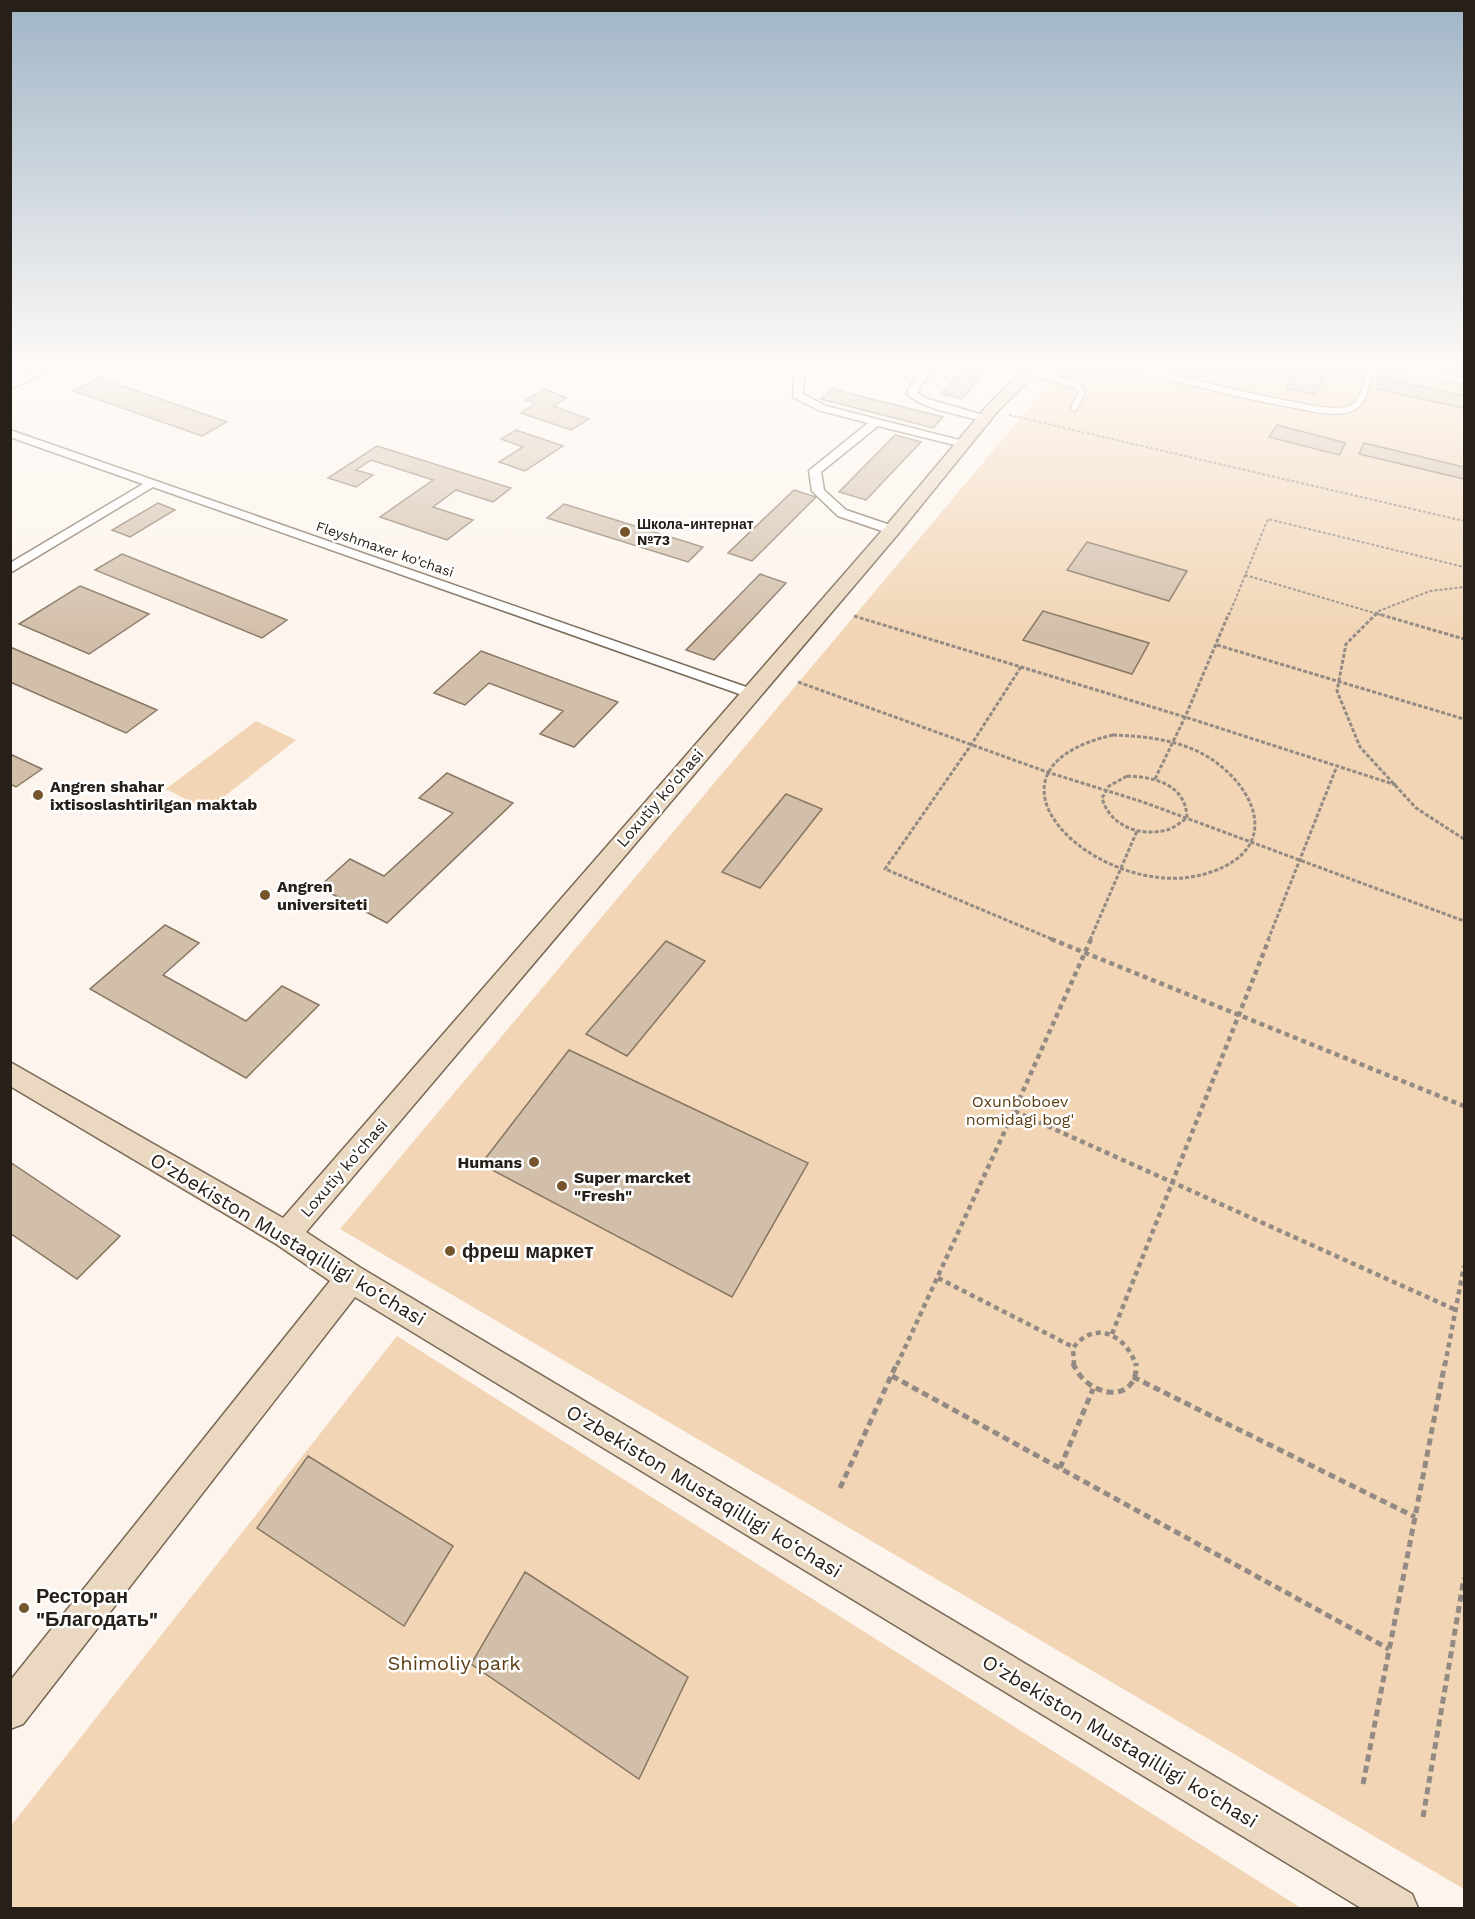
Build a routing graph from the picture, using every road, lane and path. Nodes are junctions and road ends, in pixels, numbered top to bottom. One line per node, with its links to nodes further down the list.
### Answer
1 (71, 455): 5 (street, Fleyshmaxer ko'chasi)
2 (836, 455): 7 (street)
3 (954, 455): 7 (street, Loxutiy ko'chasi)
4 (1177, 455): 6 (path)
5 (152, 483): 9 (street); 19 (street, Fleyshmaxer ko'chasi)
6 (1464, 521)
7 (892, 530): 19 (street, Loxutiy ko'chasi)
8 (1464, 567): 10 (path)
9 (10, 569)
10 (1245, 575): 12 (path); 15 (path)
11 (1464, 587): 12 (path)
12 (1377, 613): 14 (path); 18 (path)
13 (854, 616): 16 (path)
14 (1464, 639)
15 (1217, 645): 18 (path); 20 (path)
16 (1021, 667): 20 (path); 23 (path)
17 (798, 682): 23 (path)
18 (1339, 682): 21 (path); 27 (path)
19 (750, 693): 42 (street, Loxutiy ko'chasi)
20 (1185, 717): 22 (path); 24 (path)
21 (1464, 719)
22 (1174, 742): 25 (path); 26 (path); 32 (path)
23 (971, 745): 25 (path); 36 (path)
24 (1337, 766): 27 (path); 33 (path)
25 (1047, 772): 28 (path); 34 (path)
26 (1155, 778): 28 (path); 29 (path)
27 (1395, 785): 31 (path)
28 (1104, 790): 29 (path); 30 (path)
29 (1187, 818): 30 (path); 32 (path)
30 (1137, 831): 34 (path)
31 (1464, 839)
32 (1252, 842): 33 (path); 34 (path)
33 (1300, 860): 35 (path); 37 (path)
34 (1122, 869): 36 (path)
35 (1464, 921)
36 (1085, 953): 37 (path); 40 (path)
37 (1239, 1016): 39 (path); 41 (path)
38 (10, 1073): 42 (street, O‘zbekiston Mustaqilligi ko‘chasi)
39 (1464, 1106)
40 (1014, 1112): 41 (path); 44 (path)
41 (1171, 1182): 46 (path); 47 (path)
42 (286, 1235): 45 (street, O‘zbekiston Mustaqilligi ko‘chasi)
43 (1464, 1266): 46 (path)
44 (938, 1277): 48 (path); 49 (path)
45 (351, 1278): 57 (street); 60 (street, O‘zbekiston Mustaqilligi ko‘chasi)
46 (1456, 1310): 54 (path)
47 (1112, 1334): 48 (path); 50 (path)
48 (1073, 1347): 51 (path)
49 (892, 1376): 52 (path); 53 (path)
50 (1133, 1377): 51 (path); 54 (path)
51 (1093, 1389): 52 (path)
52 (1060, 1468): 56 (path)
53 (840, 1488)
54 (1415, 1517): 56 (path)
55 (1464, 1578): 59 (path)
56 (1389, 1649): 58 (path)
57 (10, 1711)
58 (1363, 1784)
59 (1422, 1817)
60 (1398, 1908)

